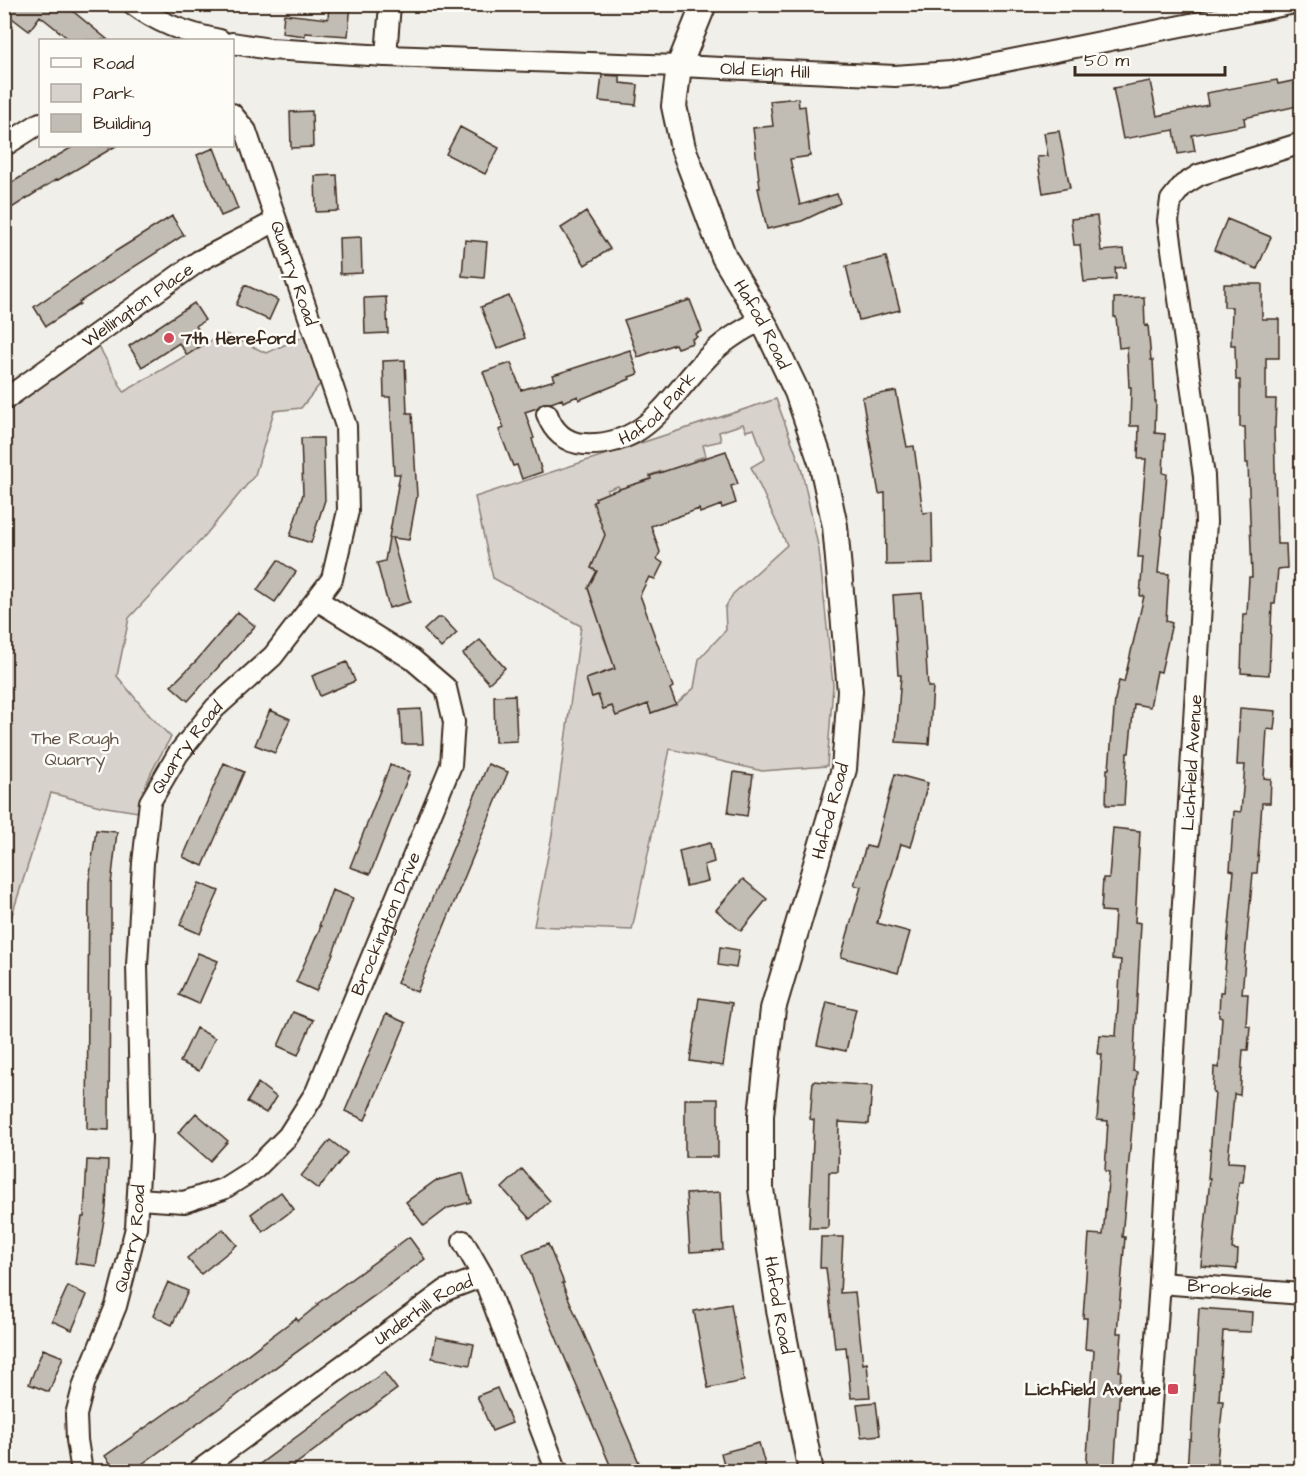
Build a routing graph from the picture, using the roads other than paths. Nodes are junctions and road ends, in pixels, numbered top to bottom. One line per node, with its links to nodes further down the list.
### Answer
1 (133, 4): 5 (street)
2 (390, 4): 8 (street)
3 (704, 4): 9 (street, Hafod Road)
4 (1290, 4): 9 (street, Old Eign Hill)
5 (169, 34): 6 (street)
6 (215, 39)
7 (234, 43): 8 (street, Old Eign Hill)
8 (386, 56): 9 (street, Old Eign Hill)
9 (679, 66): 15 (street, Hafod Road)
10 (234, 116): 14 (street, Quarry Road)
11 (39, 124): 13 (street)
12 (1302, 143): 22 (street, Lichfield Avenue)
13 (4, 146)
14 (276, 221): 16 (street, Wellington Place); 18 (street, Quarry Road)
15 (762, 320): 17 (street, Hafod Park); 27 (street, Hafod Road)
16 (4, 400)
17 (547, 414)
18 (316, 600): 19 (street, Quarry Road); 19 (street, Brockington Drive)
19 (138, 1199): 24 (street, Quarry Road)
20 (464, 1241): 21 (street)
21 (483, 1276): 25 (street, Underhill Road); 26 (street, Underhill Road)
22 (1160, 1283): 23 (street, Brookside); 28 (street, Lichfield Avenue)
23 (1302, 1294)
24 (82, 1472)
25 (197, 1472)
26 (557, 1472)
27 (811, 1472)
28 (1146, 1472)

